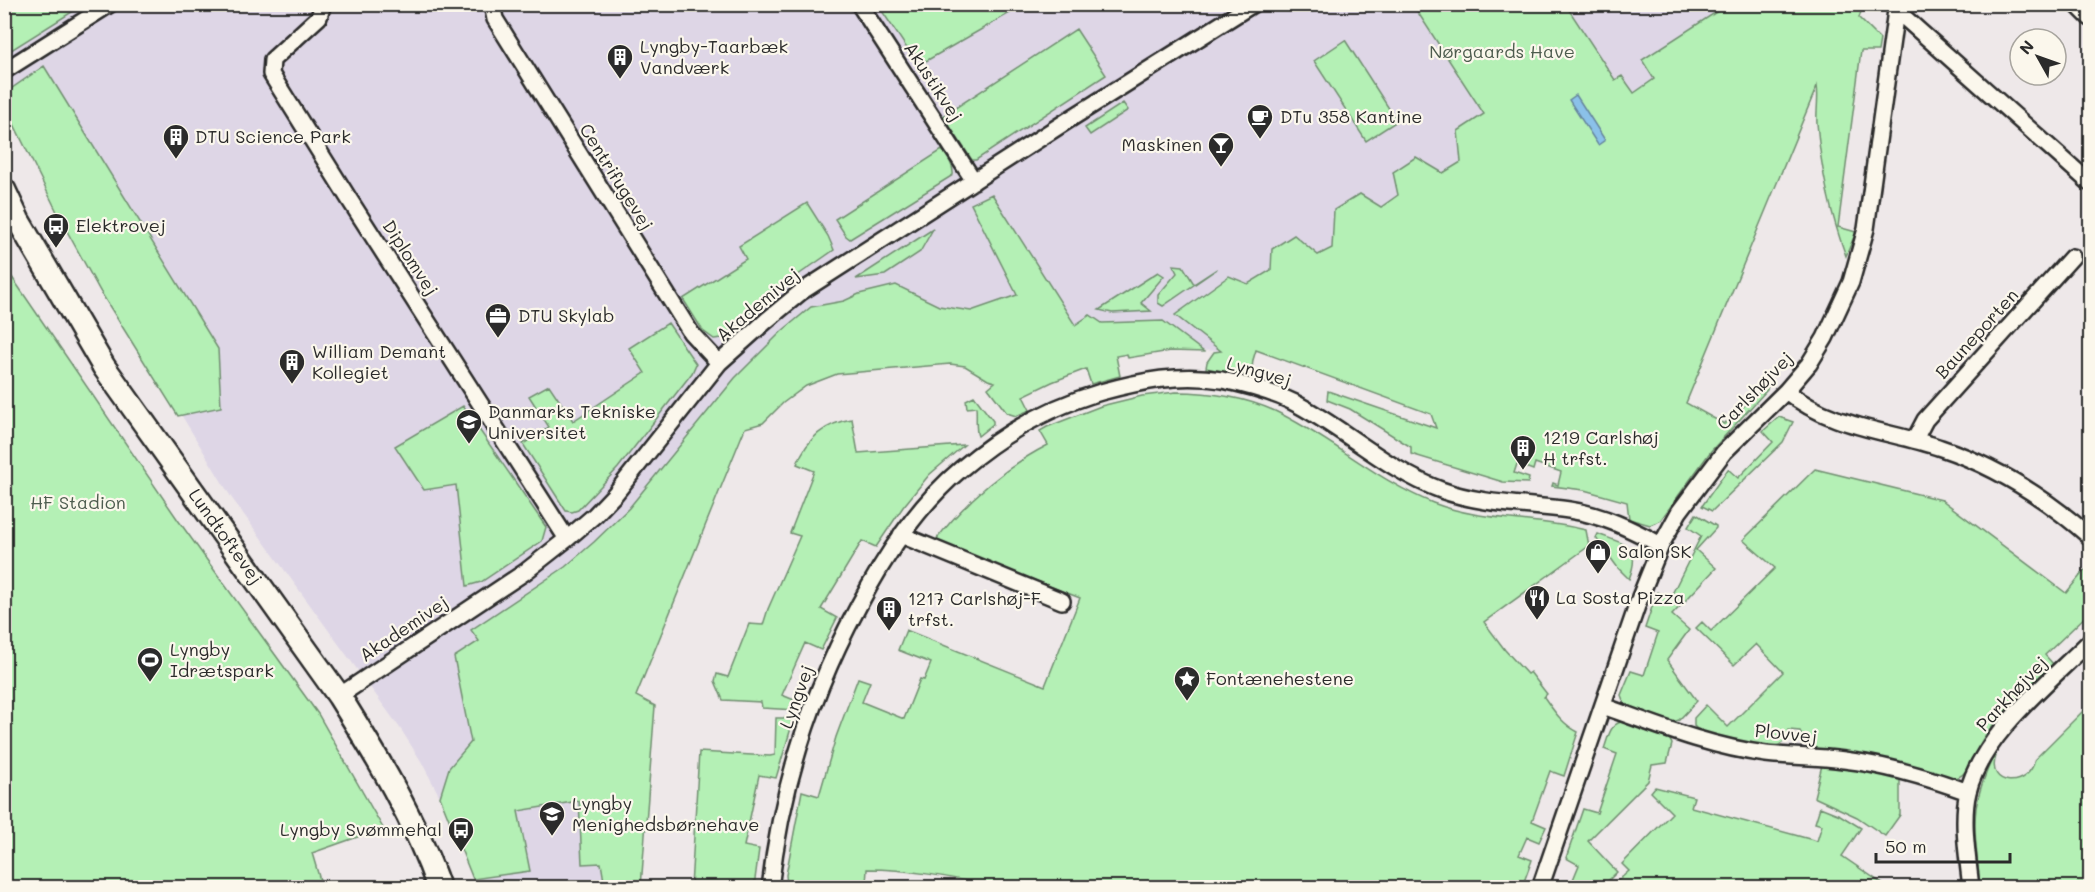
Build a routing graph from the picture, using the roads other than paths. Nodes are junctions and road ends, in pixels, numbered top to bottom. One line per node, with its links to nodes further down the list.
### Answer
1 (110, 4): 8 (street)
2 (323, 4): 18 (street, Diplomvej)
3 (492, 4): 13 (street, Centrifugevej)
4 (859, 4): 9 (street, Akustikvej)
5 (1253, 4): 9 (street, Akademivej)
6 (2076, 4): 7 (street)
7 (2091, 18)
8 (4, 71)
9 (974, 181): 13 (street, Akademivej)
10 (2091, 183): 14 (street, Carlshøjvej)
11 (4, 190): 22 (street, Lundtoftevej)
12 (2072, 257): 15 (street, Bauneporten)
13 (719, 363): 18 (street, Akademivej)
14 (1786, 391): 15 (street); 19 (street, Carlshøjvej)
15 (1915, 440): 17 (street)
16 (901, 536): 19 (street, Lyngvej); 20 (street); 26 (street, Lyngvej)
17 (2091, 537)
18 (567, 540): 22 (street, Akademivej)
19 (1661, 545): 23 (street, Carlshøjvej)
20 (1062, 602)
21 (2091, 641): 24 (street, Parkhøjvej)
22 (339, 696): 25 (street, Lundtoftevej)
23 (1603, 706): 24 (street, Plovvej); 27 (street, Carlshøjvej)
24 (1968, 792): 28 (street, Parkhøjvej)
25 (439, 888)
26 (770, 888)
27 (1540, 888)
28 (1971, 888)

